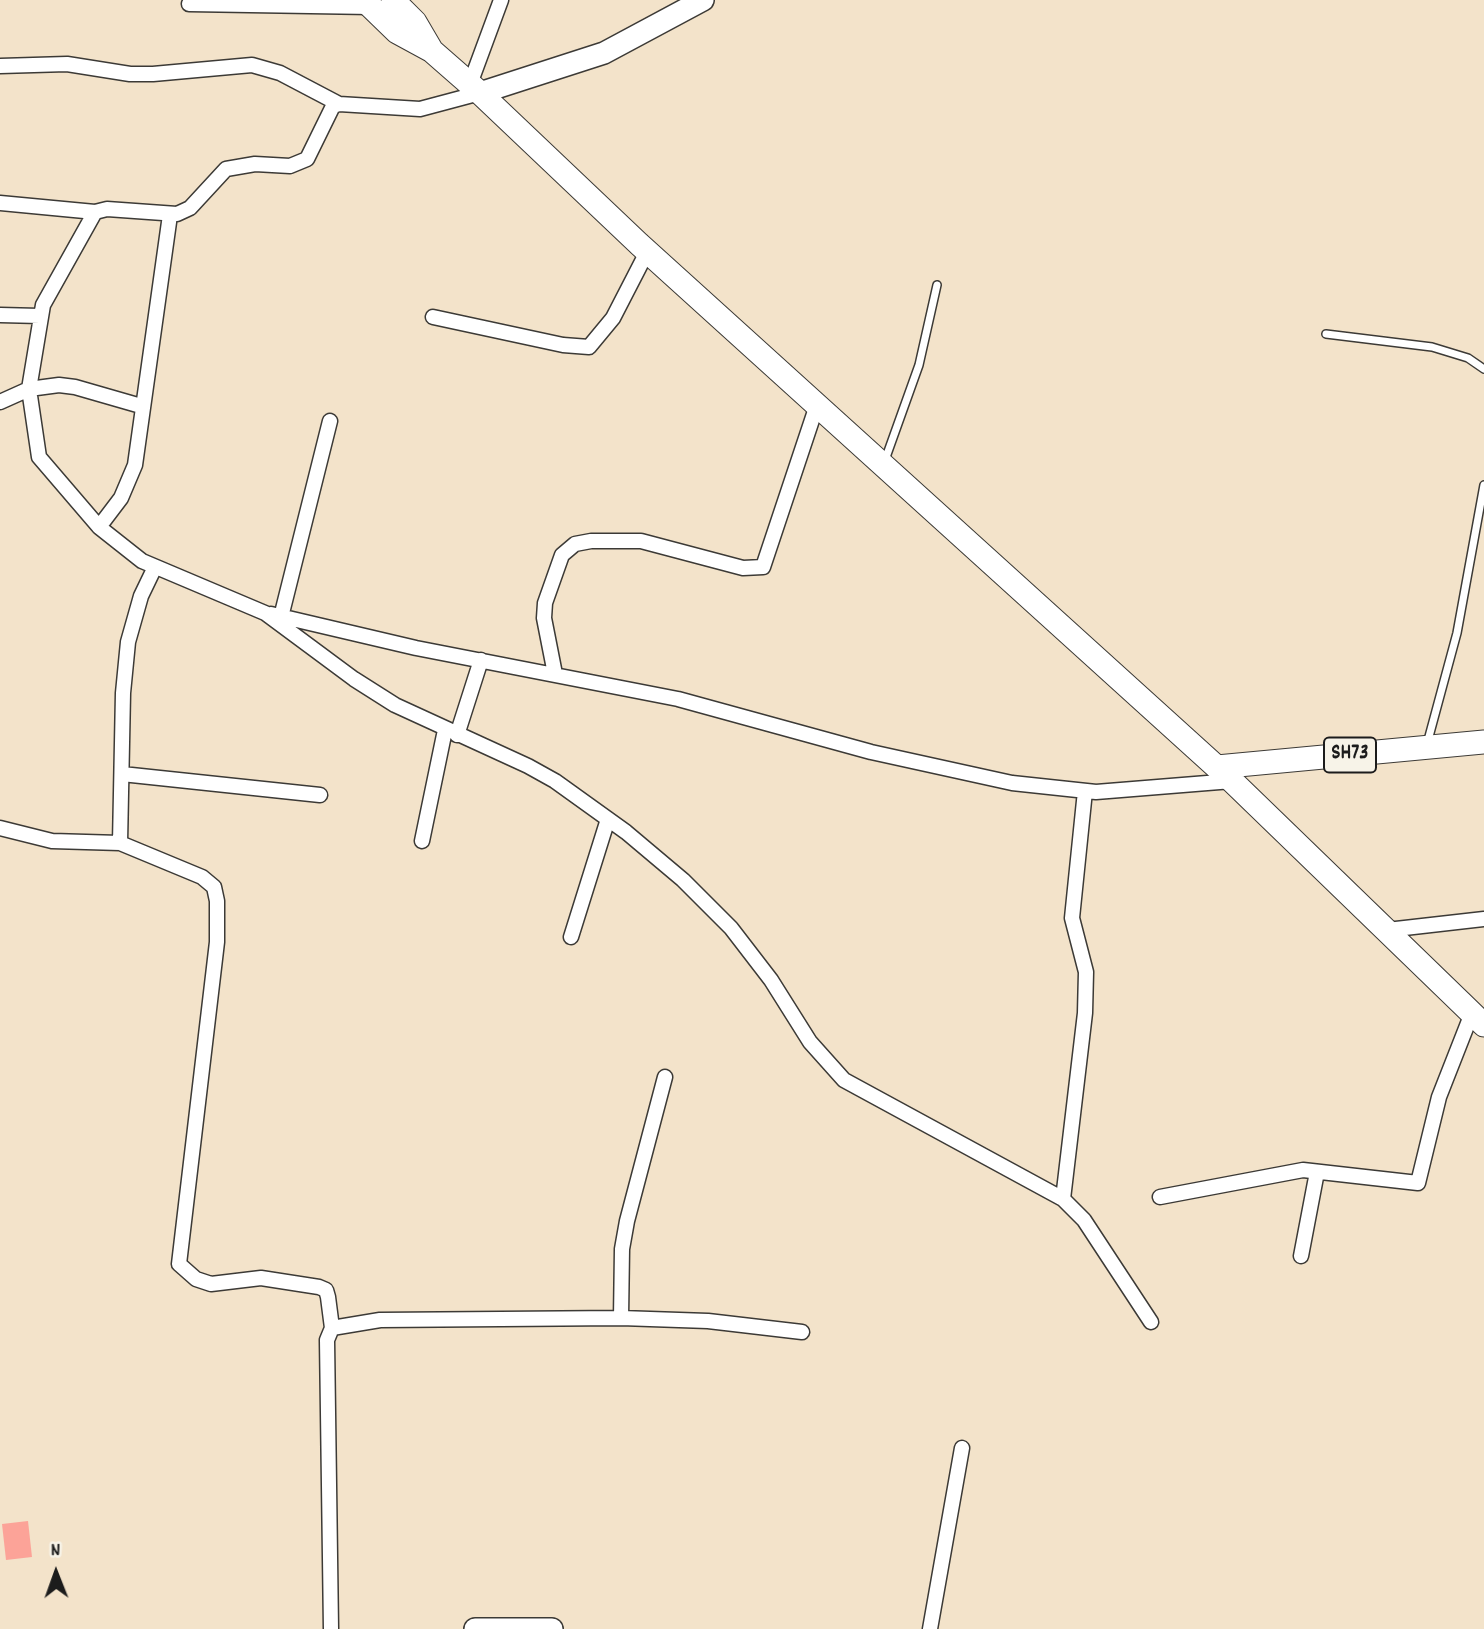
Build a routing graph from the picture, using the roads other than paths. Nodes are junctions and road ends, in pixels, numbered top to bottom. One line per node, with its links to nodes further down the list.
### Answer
1 (501, 0): 7 (street)
2 (703, 0): 5 (street)
3 (376, 2): 4 (street); 7 (main road)
4 (189, 4)
5 (684, 5): 7 (street)
6 (0, 66): 8 (street)
7 (475, 89): 8 (street); 12 (main road)
8 (339, 104): 11 (street)
9 (0, 203): 10 (street)
10 (95, 212): 11 (street); 15 (street)
11 (170, 215): 22 (street)
12 (647, 252): 16 (street); 21 (main road)
13 (937, 285): 24 (lane)
14 (0, 315): 15 (street)
15 (40, 316): 19 (street)
16 (433, 317)
17 (1326, 334): 18 (lane)
18 (1484, 369)
19 (29, 389): 20 (street); 22 (street); 26 (street)
20 (0, 402)
21 (817, 405): 24 (main road); 31 (street)
22 (141, 407): 26 (street)
23 (330, 421): 29 (street)
24 (883, 464): 36 (main road)
25 (1484, 485): 34 (lane)
26 (99, 527): 27 (street)
27 (154, 569): 28 (street); 35 (street)
28 (265, 613): 29 (street); 32 (street)
29 (281, 617): 30 (street)
30 (481, 660): 31 (street); 32 (street)
31 (555, 674): 37 (street)
32 (451, 732): 39 (street); 41 (street)
33 (1484, 742): 34 (main road, SH73)
34 (1426, 748): 36 (main road, SH73)
35 (122, 774): 38 (street); 42 (street)
36 (1224, 774): 37 (street); 44 (main road)
37 (1085, 791): 50 (street)
38 (320, 795)
39 (608, 819): 45 (street); 50 (street)
40 (0, 828): 42 (street)
41 (422, 841)
42 (120, 844): 54 (street)
43 (1484, 919): 44 (street)
44 (1387, 930): 46 (main road)
45 (571, 937)
46 (1478, 1019): 48 (street)
47 (665, 1077): 52 (street)
48 (1317, 1172): 49 (street); 51 (street)
49 (1160, 1197)
50 (1063, 1199): 53 (street)
51 (1301, 1256)
52 (621, 1318): 54 (street); 55 (street)
53 (1151, 1322)
54 (332, 1328): 57 (street)
55 (802, 1332)
56 (962, 1448): 60 (street)
57 (331, 1629)
58 (475, 1629): 59 (street)
59 (552, 1629)
60 (930, 1629)

